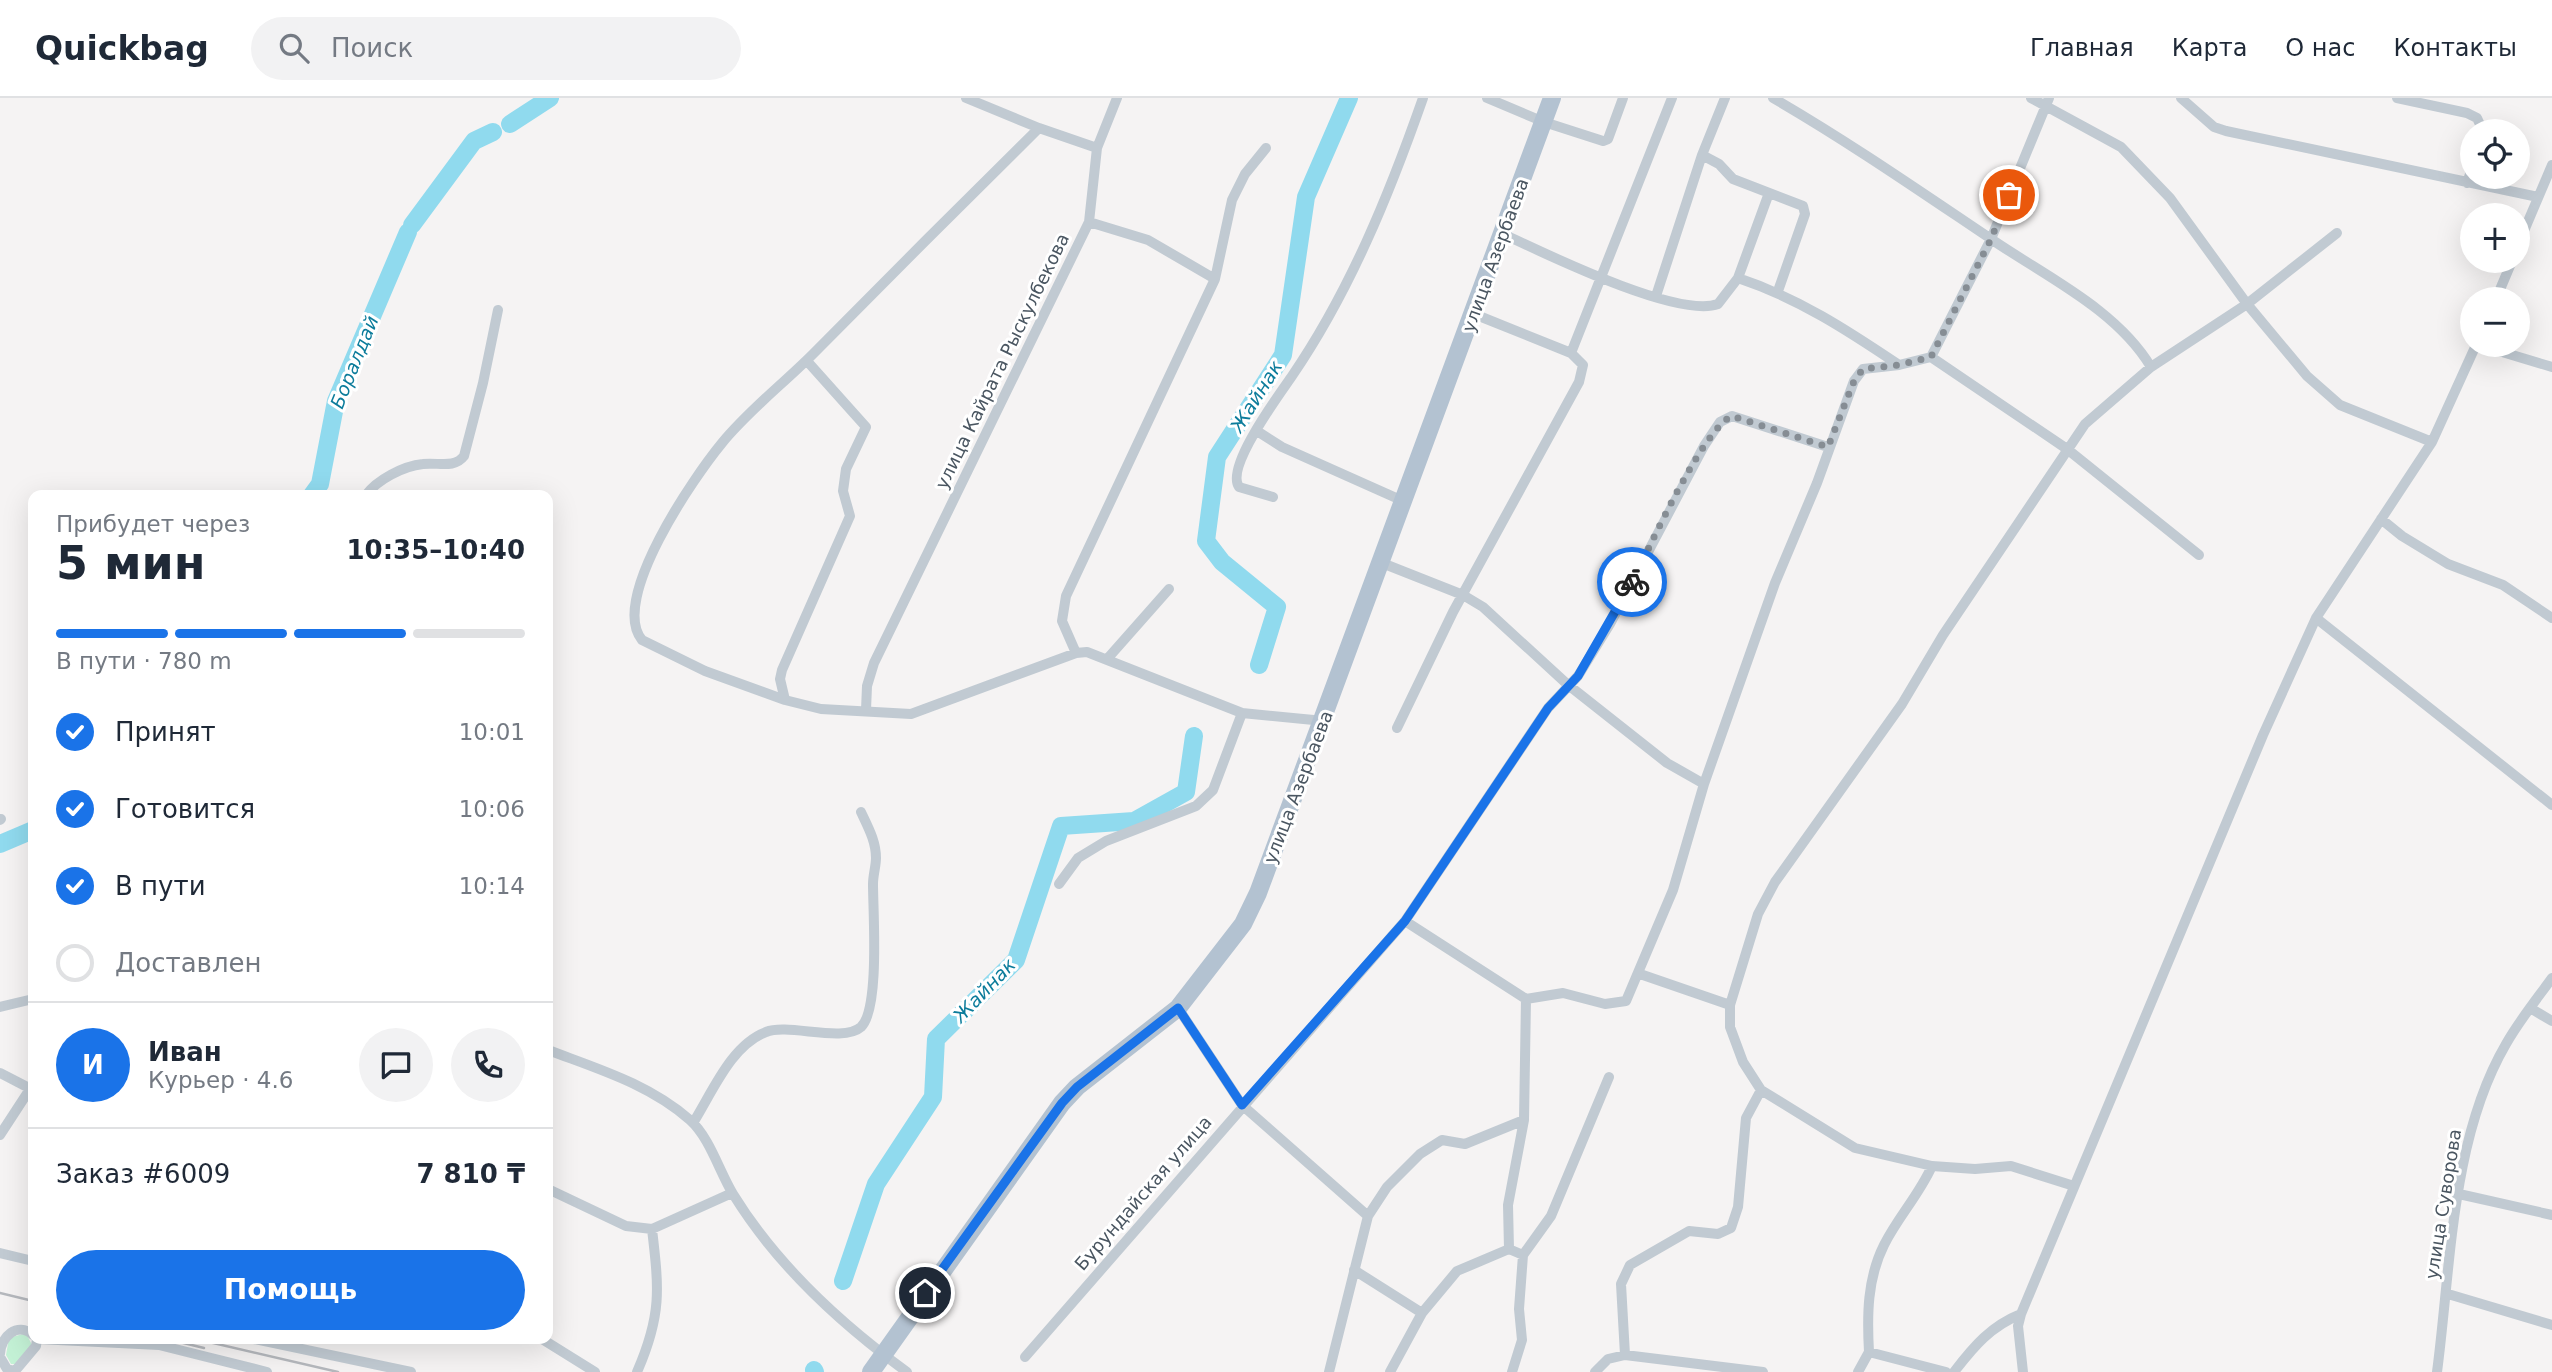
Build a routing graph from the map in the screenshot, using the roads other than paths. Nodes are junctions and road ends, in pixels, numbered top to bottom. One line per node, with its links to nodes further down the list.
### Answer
1 (966, 98): 16 (street)
2 (1117, 98): 17 (street)
3 (1423, 98): 46 (street)
4 (1487, 98): 15 (street)
5 (1552, 98): 15 (main road, улица Азербаева)
6 (1623, 98): 15 (street)
7 (1672, 98): 32 (street)
8 (1725, 98): 19 (street)
9 (2031, 98): 13 (street)
10 (2181, 98): 21 (street)
11 (2397, 98): 14 (street)
12 (1780, 100): 29 (street)
13 (2047, 102): 29 (street); 35 (street)
14 (2475, 119)
15 (1544, 122): 28 (main road, улица Азербаева)
16 (1039, 128): 17 (street); 42 (street)
17 (1097, 148): 26 (street)
18 (1266, 148): 31 (street)
19 (1702, 155): 23 (street); 34 (street)
20 (2552, 165): 24 (street)
21 (2460, 181)
22 (2497, 189): 24 (street)
23 (1769, 193): 30 (street); 33 (street)
24 (2538, 197): 25 (street)
25 (2530, 216)
26 (1089, 222): 31 (street, улица Кайрата Рыскулбекова); 64 (street, улица Кайрата Рыскулбекова)
27 (2337, 233): 35 (street)
28 (1503, 234): 32 (street); 37 (main road, улица Азербаева)
29 (1991, 239): 39 (street); 44 (street)
30 (1738, 278): 33 (street); 34 (street)
31 (1215, 279): 60 (street)
32 (1601, 279): 34 (street); 38 (street)
33 (1778, 291): 43 (street)
34 (1656, 296)
35 (2247, 304): 44 (street); 47 (street)
36 (498, 310): 50 (street)
37 (1474, 314): 38 (street); 52 (main road, улица Азербаева)
38 (1572, 353): 57 (street)
39 (1931, 357): 43 (street); 49 (street)
40 (2472, 357): 47 (street)
41 (2517, 357): 45 (street)
42 (807, 361): 63 (street); 63 (street)
43 (1899, 365): 48 (street)
44 (2151, 367): 49 (street)
45 (2552, 368)
46 (1257, 431): 51 (street); 52 (street)
47 (2432, 442): 53 (street)
48 (1828, 447): 62 (street, Бурундайская улица); 68 (street)
49 (2067, 449): 54 (street); 77 (street)
50 (370, 490)
51 (1273, 497)
52 (1403, 501): 55 (main road, улица Азербаева)
53 (2381, 519): 58 (street); 59 (street)
54 (2199, 555)
55 (1382, 563): 57 (street); 66 (main road, улица Азербаева)
56 (1169, 589): 61 (street)
57 (1463, 595): 62 (street); 67 (street)
58 (2316, 618): 69 (street); 93 (street)
59 (2552, 618)
60 (1076, 653): 61 (street); 64 (street)
61 (1108, 658): 65 (street)
62 (1567, 684): 68 (street); 72 (street, Бурундайская улица)
63 (785, 701): 64 (street)
64 (866, 710)
65 (1242, 713): 66 (street); 71 (street)
66 (1324, 721): 79 (main road, улица Азербаева)
67 (1397, 729)
68 (1703, 784): 73 (street)
69 (2552, 805)
70 (861, 812): 90 (street)
71 (1059, 884)
72 (1405, 921): 75 (street); 88 (street, Бурундайская улица)
73 (1640, 975): 75 (street); 77 (street)
74 (2552, 978): 80 (street, улица Суворова)
75 (1526, 999): 89 (street)
76 (28, 1000): 78 (street)
77 (1730, 1005): 86 (street)
78 (0, 1007)
79 (1178, 1008): 88 (street); 115 (main road, улица Азербаева)
80 (2530, 1008): 81 (street); 96 (street, улица Суворова)
81 (2552, 1021)
82 (553, 1052): 90 (street)
83 (0, 1073): 85 (street)
84 (1609, 1077): 102 (street)
85 (28, 1087)
86 (1761, 1090): 92 (street); 116 (street)
87 (28, 1095): 91 (street)
88 (1242, 1105): 98 (street); 118 (street, Бурундайская улица)
89 (1524, 1120): 98 (street); 100 (street)
90 (693, 1123): 95 (street)
91 (0, 1135)
92 (1932, 1166): 93 (street); 114 (street)
93 (2074, 1186): 107 (street)
94 (553, 1191): 99 (street)
95 (732, 1193): 99 (street); 115 (street)
96 (2459, 1194): 97 (street); 105 (street, улица Суворова)
97 (2552, 1215)
98 (1368, 1216): 104 (street)
99 (652, 1229): 123 (street)
100 (1509, 1249): 102 (street); 106 (street)
101 (0, 1253): 103 (street)
102 (1523, 1255): 128 (street)
103 (28, 1260)
104 (1354, 1270): 106 (street); 126 (street)
105 (2448, 1294): 108 (street); 135 (street, улица Суворова)
106 (1422, 1313): 127 (street)
107 (2021, 1314): 133 (street); 134 (street)
108 (2552, 1325)
109 (28, 1331): 117 (street)
110 (36, 1344): 119 (street)
111 (141, 1344): 120 (street)
112 (278, 1344): 121 (street)
113 (550, 1344): 122 (street)
114 (1869, 1352): 131 (street); 132 (street)
115 (881, 1354): 124 (main road, улица Азербаева); 125 (street)
116 (1625, 1355): 129 (street); 130 (street)
117 (0, 1356): 119 (street)
118 (1025, 1357)
119 (9, 1370)
120 (267, 1372)
121 (411, 1372)
122 (595, 1372)
123 (637, 1372)
124 (872, 1372)
125 (907, 1372)
126 (1329, 1372)
127 (1390, 1372)
128 (1512, 1372)
129 (1595, 1372)
130 (1763, 1372)
131 (1858, 1372)
132 (1947, 1372)
133 (1954, 1372)
134 (2023, 1372)
135 (2437, 1372)

